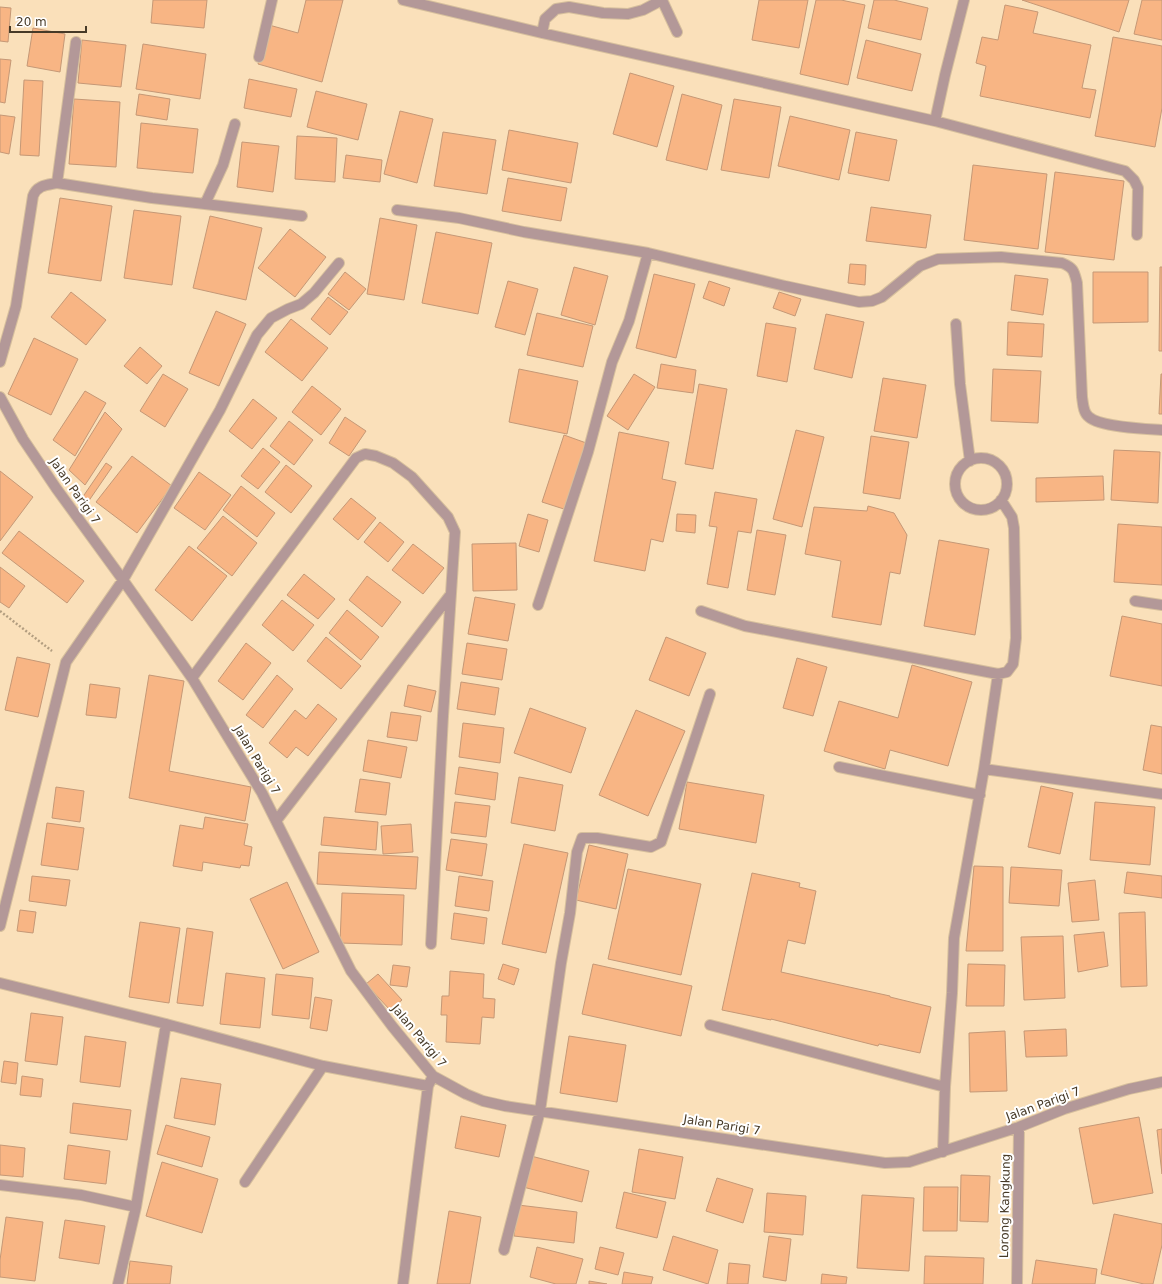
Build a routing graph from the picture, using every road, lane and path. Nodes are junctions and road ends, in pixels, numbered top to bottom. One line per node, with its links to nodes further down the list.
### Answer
1 (272, 0): 8 (street)
2 (403, 0): 6 (street)
3 (662, 0): 5 (street); 6 (street)
4 (964, 0): 9 (street)
5 (677, 32)
6 (542, 33): 9 (street)
7 (76, 42): 11 (street)
8 (259, 56)
9 (935, 121): 15 (street)
10 (235, 124): 12 (street)
11 (57, 183): 12 (street); 19 (street)
12 (205, 204): 14 (street)
13 (397, 210): 16 (street)
14 (302, 216)
15 (1137, 236)
16 (648, 253): 21 (street); 27 (street)
17 (339, 263): 24 (street)
18 (956, 324): 22 (street)
19 (0, 362)
20 (0, 397): 24 (street, Jalan Parigi 7)
21 (1162, 430)
22 (970, 461): 23 (street); 23 (street)
23 (1001, 500): 32 (street)
24 (123, 580): 31 (street); 33 (street, Jalan Parigi 7)
25 (451, 594): 33 (street); 39 (street); 41 (street)
26 (1135, 601): 28 (street)
27 (538, 605)
28 (1162, 605)
29 (0, 611): 31 (path)
30 (700, 611): 32 (street)
31 (66, 662): 40 (street)
32 (998, 674): 36 (street)
33 (192, 678): 39 (street, Jalan Parigi 7)
34 (710, 694): 50 (street)
35 (839, 767): 37 (street)
36 (984, 769): 37 (street); 38 (street)
37 (980, 794): 49 (street)
38 (1162, 794)
39 (276, 820): 46 (street, Jalan Parigi 7)
40 (0, 926)
41 (431, 944)
42 (0, 983): 43 (street)
43 (166, 1024): 45 (street); 55 (street)
44 (710, 1025): 49 (street)
45 (323, 1066): 48 (street); 53 (street)
46 (433, 1076): 48 (street); 50 (street, Jalan Parigi 7)
47 (1162, 1082): 51 (street, Jalan Parigi 7)
48 (428, 1086): 58 (street)
49 (945, 1086): 52 (street)
50 (540, 1111): 52 (street, Jalan Parigi 7); 56 (street)
51 (1019, 1127): 52 (street, Jalan Parigi 7); 59 (street, Lorong Kangkung)
52 (942, 1152)
53 (245, 1182)
54 (0, 1185): 55 (street)
55 (136, 1207): 57 (street)
56 (504, 1250)
57 (118, 1284)
58 (403, 1284)
59 (1017, 1284)

